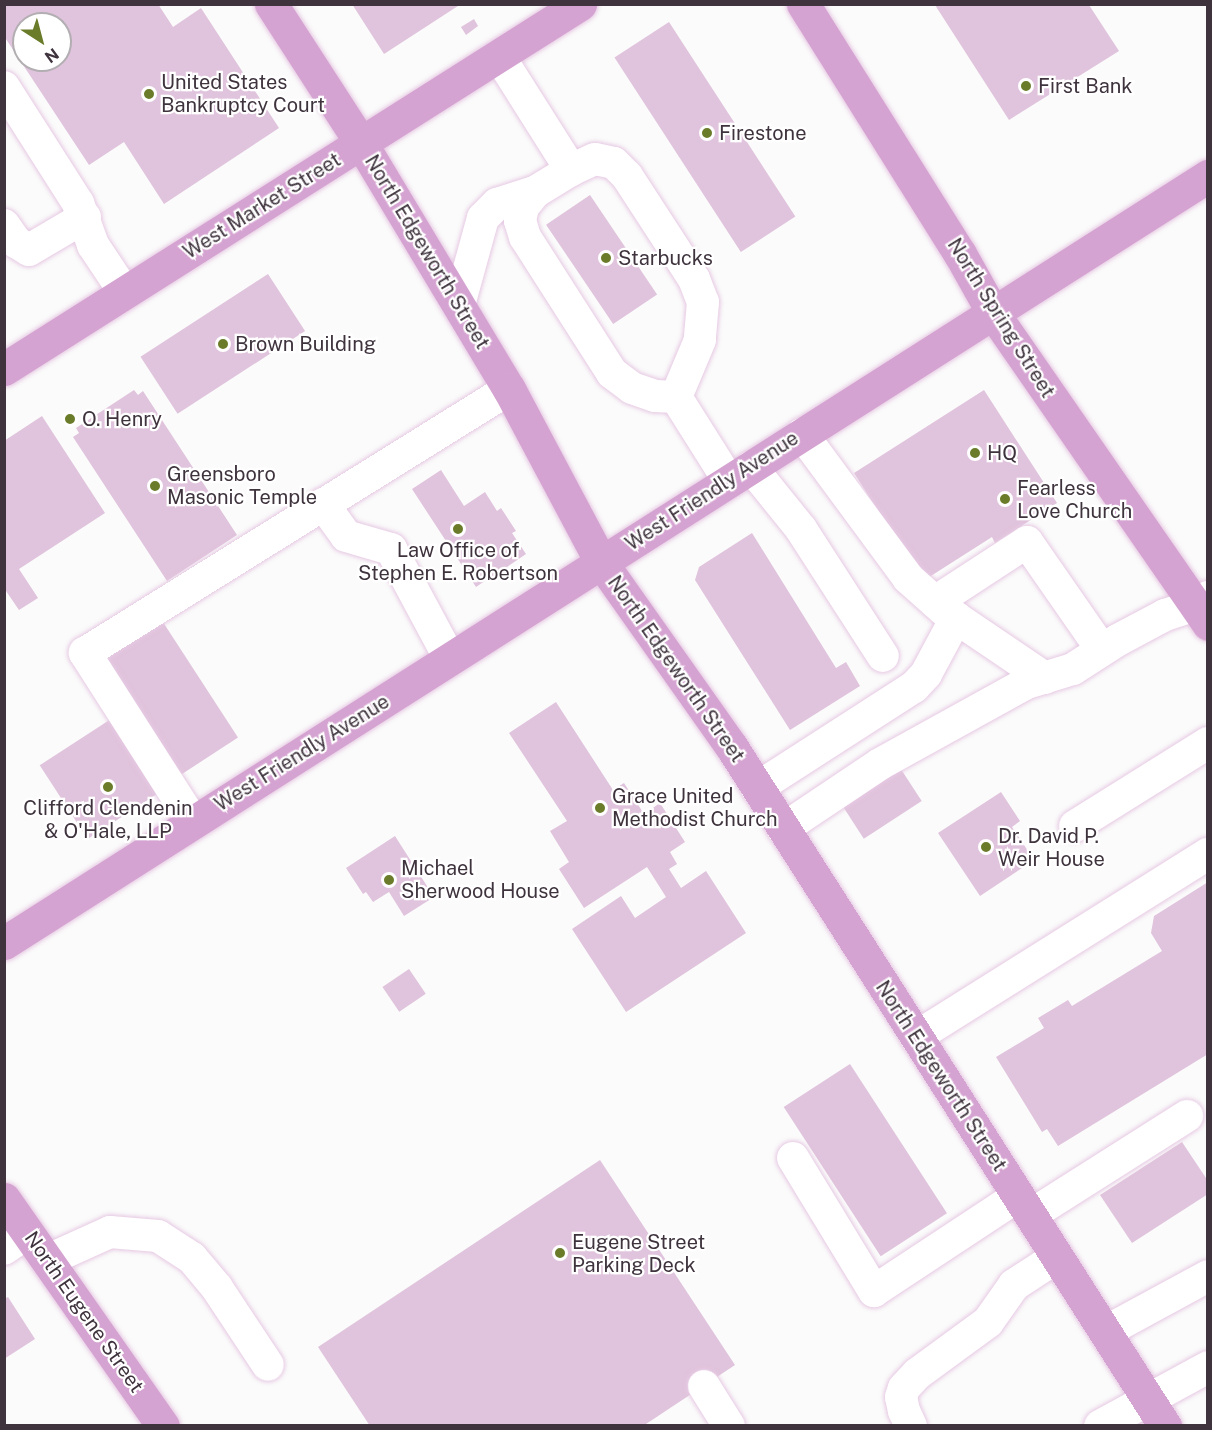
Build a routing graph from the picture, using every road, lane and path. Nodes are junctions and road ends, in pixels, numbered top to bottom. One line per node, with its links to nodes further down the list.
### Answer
1 (271, 4): 6 (main road, North Edgeworth Street)
2 (580, 4): 4 (main road, West Market Street)
3 (803, 4): 14 (main road, North Spring Street)
4 (499, 56): 6 (main road, West Market Street); 7 (street)
5 (4, 87): 10 (street)
6 (361, 143): 12 (main road, West Market Street); 13 (main road, North Edgeworth Street)
7 (571, 170): 9 (street); 17 (street)
8 (1208, 176): 14 (main road, West Friendly Avenue)
9 (535, 192): 13 (street); 17 (street)
10 (82, 210): 11 (street); 12 (street)
11 (10, 233)
12 (125, 293): 15 (main road, West Market Street)
13 (459, 305): 16 (main road, North Edgeworth Street)
14 (993, 313): 18 (main road, West Friendly Avenue); 22 (main road, North Spring Street)
15 (5, 368)
16 (509, 389): 20 (street); 21 (main road, North Edgeworth Street)
17 (675, 397): 19 (street)
18 (802, 434): 19 (main road, West Friendly Avenue); 23 (street)
19 (740, 474): 21 (main road, West Friendly Avenue); 25 (street)
20 (323, 504): 26 (street); 30 (street)
21 (601, 562): 26 (main road, West Friendly Avenue); 29 (main road, North Edgeworth Street)
22 (1203, 609): 24 (street)
23 (945, 610): 24 (street); 27 (street); 29 (street)
24 (1101, 651): 27 (street)
25 (883, 656)
26 (450, 659): 30 (main road, West Friendly Avenue)
27 (1045, 678): 32 (street)
28 (1208, 743): 31 (street)
29 (757, 788): 32 (main road, North Edgeworth Street)
30 (193, 822): 34 (main road, West Friendly Avenue)
31 (1075, 826)
32 (783, 828): 35 (main road, North Edgeworth Street)
33 (1208, 854): 35 (street)
34 (4, 943)
35 (916, 1036): 39 (main road, North Edgeworth Street)
36 (1187, 1116): 39 (street)
37 (793, 1158): 39 (street)
38 (4, 1198): 40 (main road, North Eugene Street)
39 (1024, 1205): 41 (main road, North Edgeworth Street)
40 (16, 1240): 42 (main road, North Eugene Street)
41 (1057, 1257): 44 (main road, North Edgeworth Street); 51 (street)
42 (48, 1260): 45 (street); 49 (main road, North Eugene Street)
43 (1208, 1276): 44 (street)
44 (1105, 1332): 48 (main road, North Edgeworth Street)
45 (268, 1365)
46 (1208, 1367): 48 (street)
47 (704, 1386): 50 (street)
48 (1157, 1412): 52 (street)
49 (163, 1425)
50 (729, 1425)
51 (911, 1425)
52 (1100, 1425)

